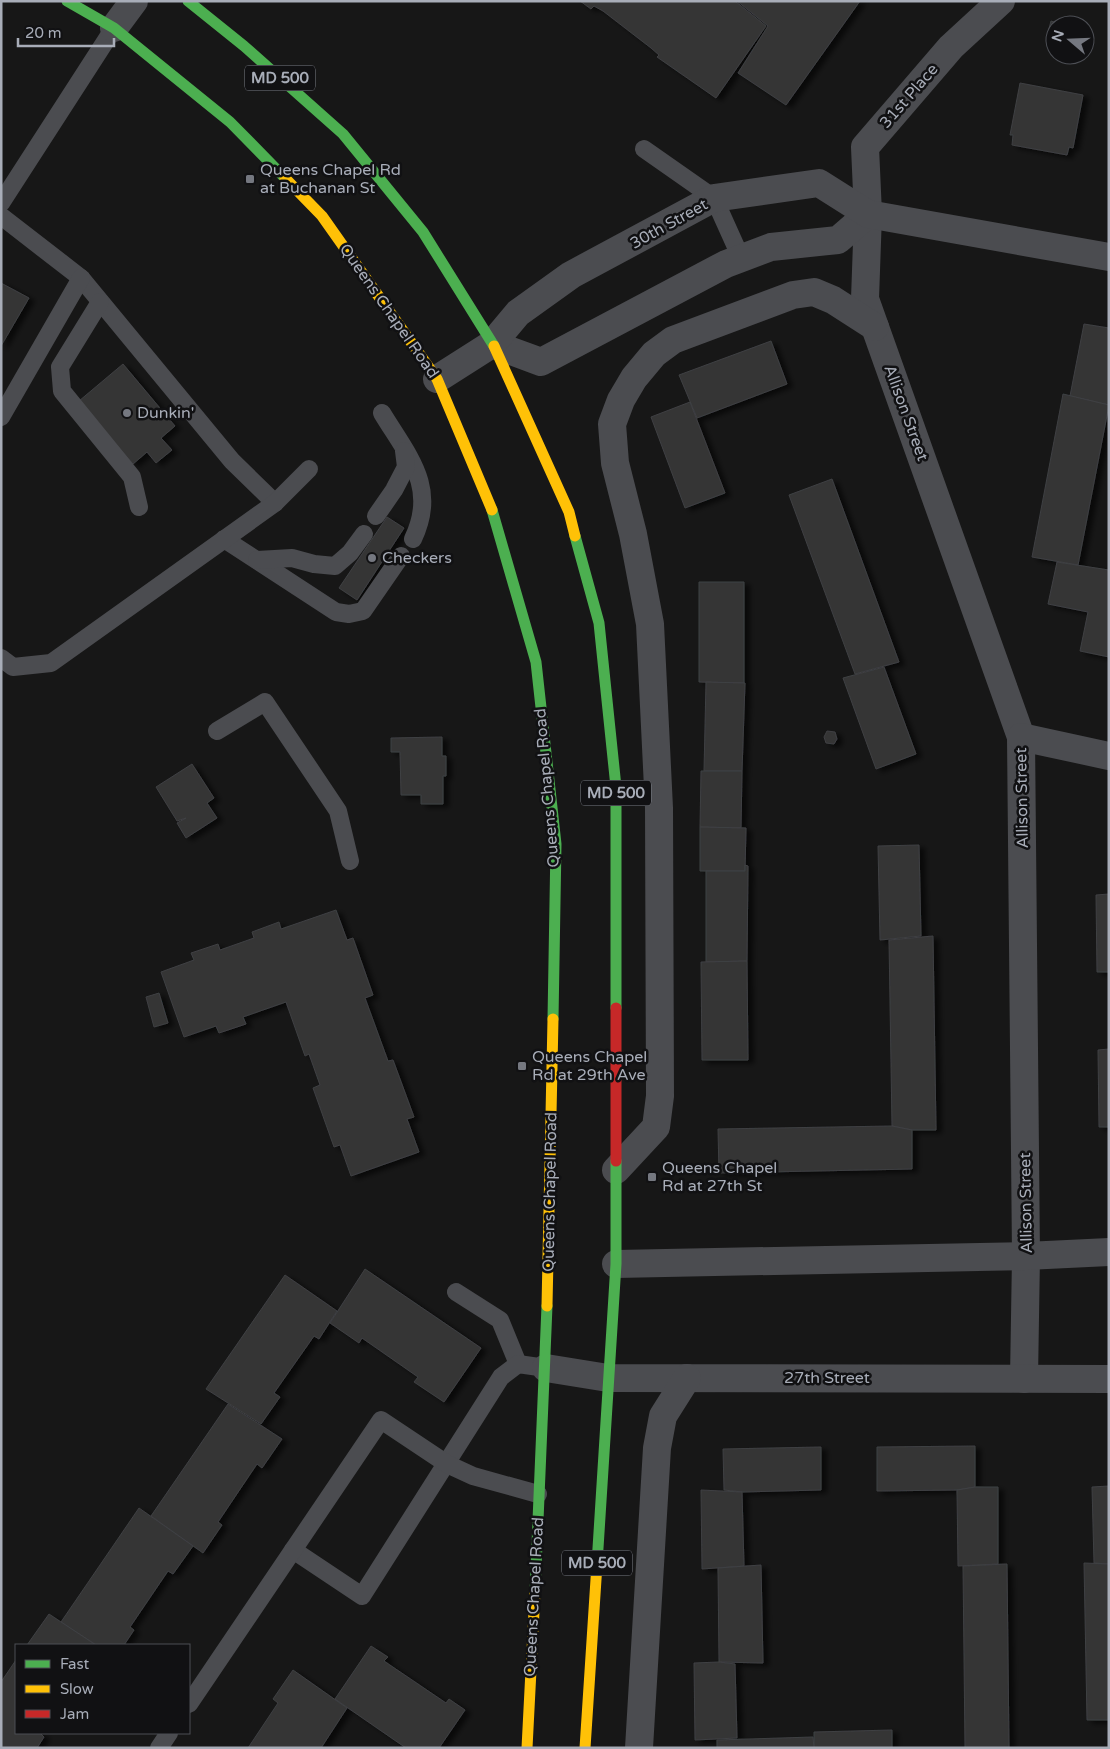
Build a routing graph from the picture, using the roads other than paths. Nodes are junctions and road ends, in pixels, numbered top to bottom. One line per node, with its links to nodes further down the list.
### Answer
1 (67, 1): 5 (main road, Queens Chapel Road)
2 (134, 1): 5 (street)
3 (188, 1): 16 (main road, MD 500)
4 (1001, 1): 9 (street, 31st Place)
5 (114, 28): 8 (lane); 17 (main road, Queens Chapel Road)
6 (644, 149): 7 (lane)
7 (714, 198): 9 (street, 30th Street); 12 (lane); 16 (street, 30th Street)
8 (1, 203)
9 (868, 214): 11 (street, 30th Street); 12 (street); 15 (street, Allison Street)
10 (1, 216): 13 (lane)
11 (1109, 257)
12 (741, 258): 16 (street)
13 (81, 278): 14 (lane); 19 (lane)
14 (100, 302): 22 (lane); 23 (lane)
15 (875, 326): 32 (street, Allison Street); 35 (street)
16 (492, 344): 17 (street, 30th Street); 35 (main road, MD 500)
17 (437, 378): 41 (main road, Queens Chapel Road)
18 (382, 413): 20 (lane)
19 (1, 417)
20 (404, 450): 24 (lane); 27 (lane)
21 (309, 469): 22 (lane)
22 (275, 502): 26 (lane)
23 (139, 508)
24 (376, 516)
25 (364, 534): 29 (lane)
26 (224, 539): 29 (lane); 30 (lane)
27 (413, 539)
28 (401, 556): 29 (lane)
29 (257, 560)
30 (1, 658)
31 (216, 731): 34 (lane)
32 (1021, 737): 33 (street); 37 (street, Allison Street)
33 (1109, 756)
34 (350, 862)
35 (616, 1170): 38 (main road, MD 500)
36 (1109, 1252): 37 (street)
37 (1026, 1256): 38 (street); 45 (street, Allison Street)
38 (616, 1264): 42 (main road, MD 500)
39 (456, 1292): 40 (lane)
40 (518, 1364): 41 (lane); 46 (lane)
41 (546, 1368): 42 (street, 27th Street); 47 (main road, Queens Chapel Road)
42 (608, 1378): 43 (street, 27th Street); 53 (main road, MD 500)
43 (688, 1378): 45 (street, 27th Street); 54 (street)
44 (1109, 1378): 45 (street, 27th Street)
45 (1024, 1379)
46 (447, 1464): 47 (lane); 48 (lane); 48 (lane)
47 (538, 1494): 52 (main road, Queens Chapel Road)
48 (293, 1550): 49 (lane)
49 (190, 1703)
50 (168, 1734): 51 (lane)
51 (159, 1748)
52 (527, 1748)
53 (585, 1748)
54 (639, 1748)

